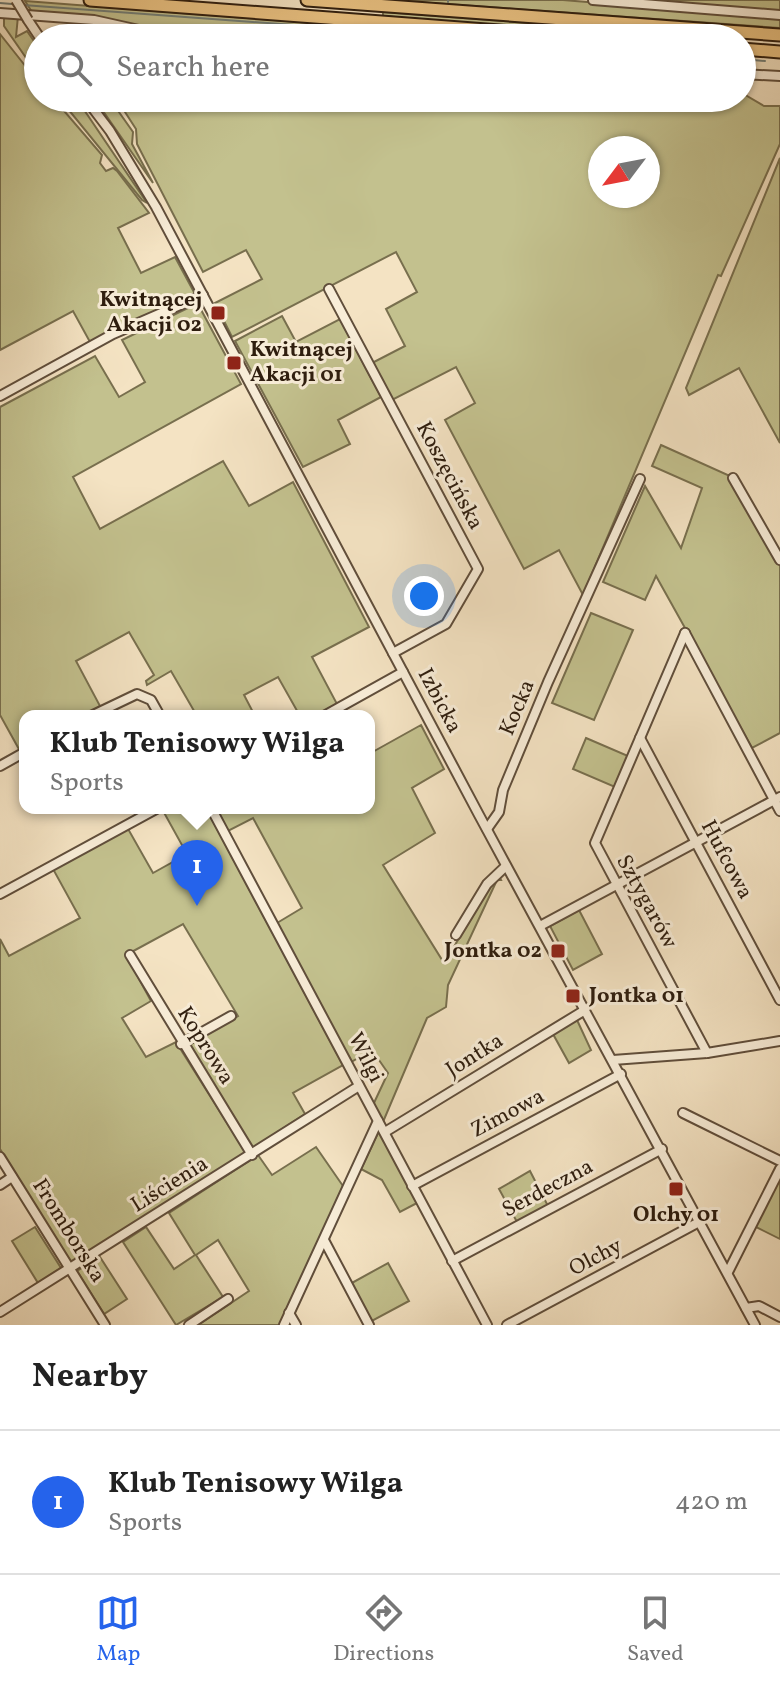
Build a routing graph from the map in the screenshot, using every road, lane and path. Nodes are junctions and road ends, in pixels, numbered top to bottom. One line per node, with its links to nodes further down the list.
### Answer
1 (16, 0): 7 (street, bridge)
2 (90, 0): 9 (highway)
3 (307, 0): 10 (highway)
4 (593, 0): 6 (street)
5 (0, 13): 8 (street)
6 (780, 15)
7 (31, 24)
8 (112, 24)
9 (408, 24)
10 (631, 24)
11 (756, 33): 12 (highway)
12 (780, 35)
13 (756, 50): 14 (highway)
14 (780, 52)
15 (756, 75): 16 (street)
16 (780, 76)
17 (95, 112): 19 (street, Izbicka)
18 (329, 289): 24 (street, Koszęcińska)
19 (203, 295): 20 (street); 24 (street, Izbicka)
20 (0, 396)
21 (733, 478): 23 (street)
22 (640, 479): 36 (street, Kocka)
23 (780, 560)
24 (393, 653): 25 (street, Izbicka)
25 (403, 672): 28 (street); 36 (street, Izbicka)
26 (104, 710): 27 (street)
27 (157, 710)
28 (335, 710)
29 (640, 738): 32 (street, Sztygarów); 37 (street, Hufcowa); 39 (street, Sztygarów)
30 (19, 755): 31 (street)
31 (0, 766)
32 (777, 799): 33 (street); 37 (street)
33 (780, 811)
34 (147, 814): 40 (street)
35 (214, 814): 52 (street, Wilgi)
36 (487, 829): 38 (street, Izbicka)
37 (696, 842): 39 (street); 44 (street, Hufcowa)
38 (506, 866): 41 (street, Izbicka); 42 (street)
39 (616, 885): 41 (street); 49 (street, Sztygarów)
40 (0, 894)
41 (540, 926): 45 (street, Izbicka)
42 (456, 935)
43 (130, 955): 48 (street, Koprowa)
44 (780, 1000)
45 (585, 1010): 50 (street, Izbicka); 55 (street, Jontka)
46 (231, 1016): 48 (street)
47 (780, 1041): 49 (street)
48 (181, 1044): 57 (street, Koprowa)
49 (707, 1053): 50 (street)
50 (613, 1060): 51 (street, Izbicka)
51 (621, 1074): 56 (street, Izbicka); 63 (street, Zimowa)
52 (359, 1086): 54 (street, Wilgi); 57 (street, Liścienia)
53 (683, 1113): 59 (street)
54 (378, 1121): 55 (street, Wilgi); 65 (street)
55 (385, 1132): 63 (street, Wilgi)
56 (662, 1149): 64 (street, Izbicka); 66 (street, Serdeczna)
57 (252, 1155): 67 (street, Liścienia)
58 (0, 1157): 61 (street, Fromborska)
59 (780, 1161)
60 (780, 1169): 68 (street)
61 (12, 1177): 62 (street); 67 (street, Fromborska)
62 (0, 1185)
63 (412, 1186): 66 (street, Wilgi)
64 (701, 1221): 68 (street, Izbicka); 80 (street, Olchy)
65 (324, 1240): 72 (street); 78 (street)
66 (452, 1261): 79 (street, Wilgi)
67 (70, 1268): 71 (street, Liścienia); 74 (street, Fromborska)
68 (728, 1272): 70 (street, Izbicka)
69 (228, 1299): 75 (street)
70 (746, 1308): 73 (street); 81 (street, Izbicka)
71 (0, 1312)
72 (289, 1313): 76 (street); 77 (street)
73 (780, 1317)
74 (105, 1325)
75 (189, 1325)
76 (284, 1325)
77 (296, 1325)
78 (369, 1325)
79 (487, 1325)
80 (507, 1325)
81 (755, 1325)

